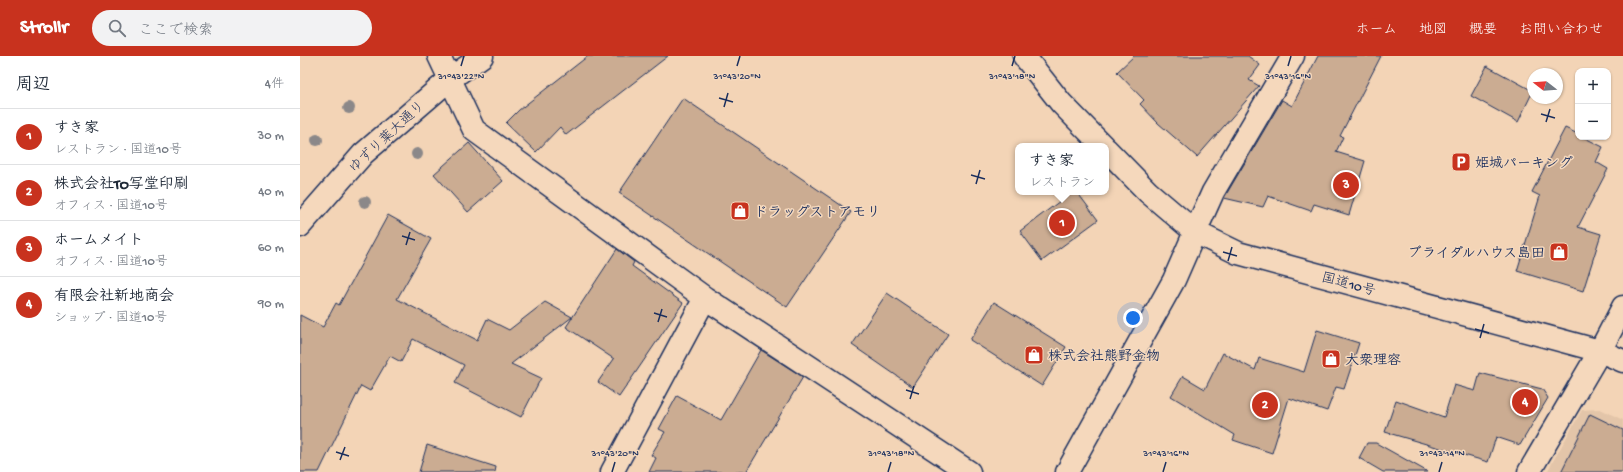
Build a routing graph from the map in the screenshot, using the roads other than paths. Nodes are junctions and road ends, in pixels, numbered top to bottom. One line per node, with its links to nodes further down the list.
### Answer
1 (439, 56): 5 (main road)
2 (482, 56): 5 (main road, ゆずり葉大通り)
3 (1024, 56): 6 (main road)
4 (1292, 56): 9 (main road)
5 (450, 79): 8 (main road, ゆずり葉大通り); 10 (main road)
6 (1100, 143)
7 (1109, 152): 9 (main road, 国道10号)
8 (301, 223)
9 (1195, 232): 12 (main road, 国道10号); 16 (main road)
10 (706, 298): 14 (main road); 15 (main road)
11 (1623, 307): 12 (main road)
12 (1600, 351): 13 (main road, 国道10号); 17 (main road)
13 (1623, 361)
14 (612, 472)
15 (969, 472)
16 (1067, 472)
17 (1529, 472)

